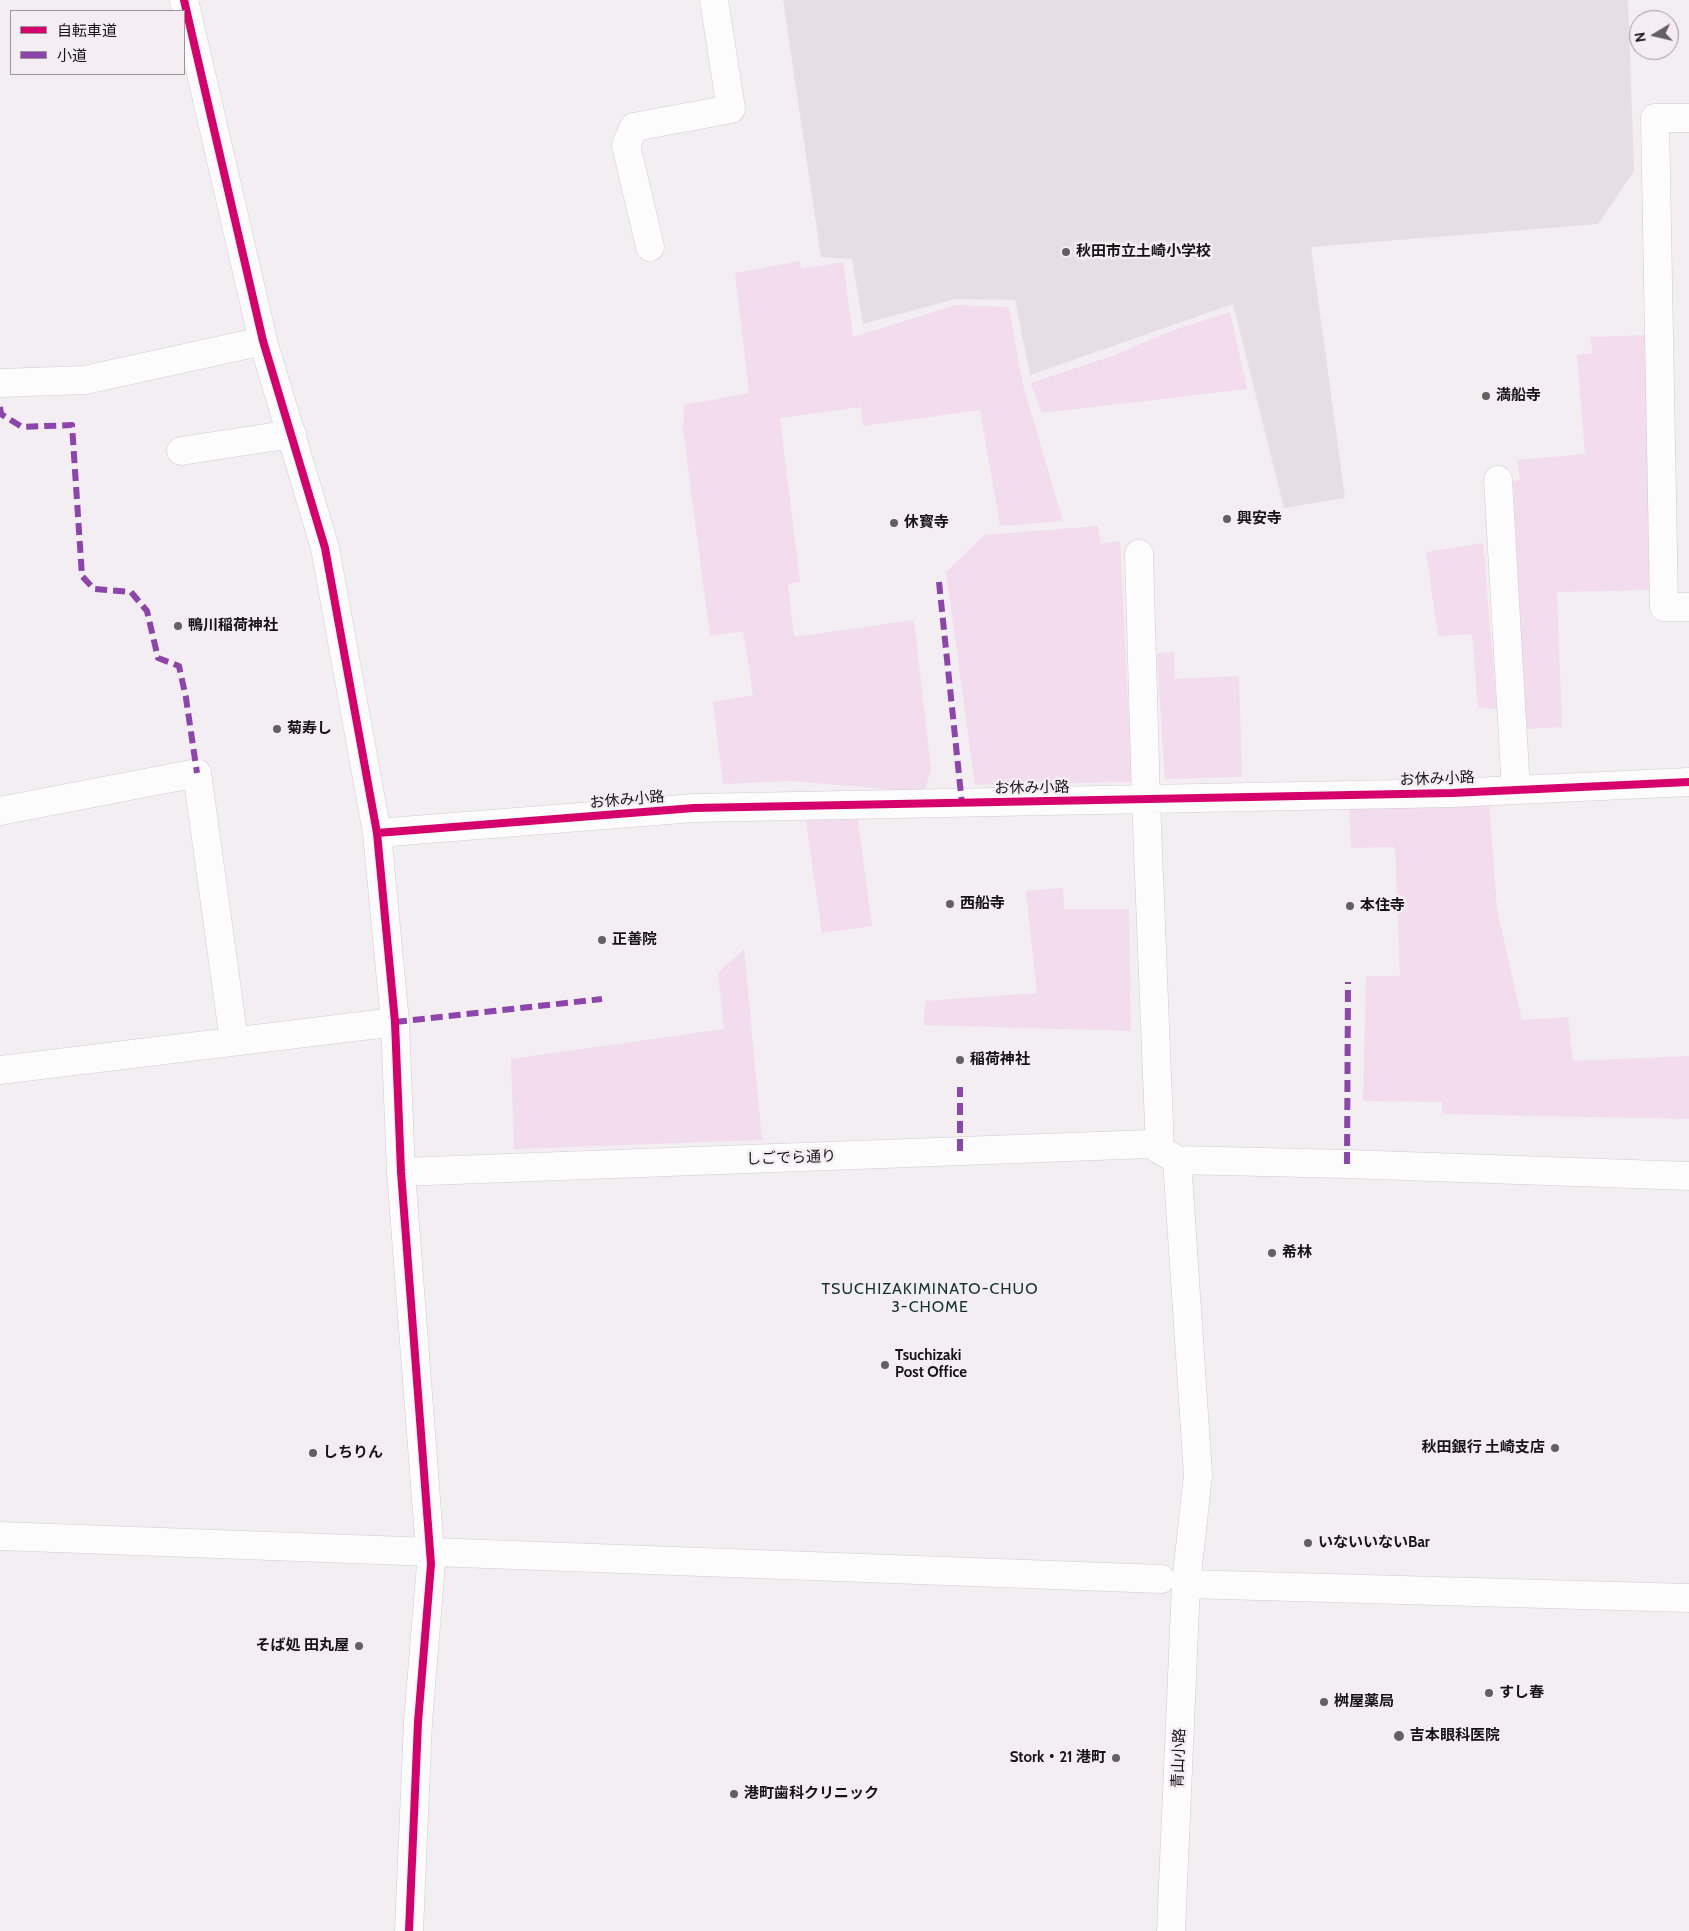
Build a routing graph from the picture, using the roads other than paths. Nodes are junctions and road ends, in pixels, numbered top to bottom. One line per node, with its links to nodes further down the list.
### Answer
1 (184, 0): 5 (street)
2 (714, 0): 4 (street)
3 (1689, 118): 11 (street)
4 (650, 247)
5 (263, 341): 6 (street); 7 (street)
6 (0, 382)
7 (292, 434): 8 (street); 16 (street)
8 (181, 451)
9 (1498, 480): 13 (street)
10 (1139, 554): 14 (street, 青山小路)
11 (1689, 607)
12 (1689, 782): 13 (street, お休み小路)
13 (1516, 790): 14 (street, お休み小路)
14 (1146, 800): 16 (street, お休み小路); 20 (street, 青山小路)
15 (0, 810): 18 (street)
16 (377, 833): 17 (street)
17 (395, 1022): 18 (street); 21 (street)
18 (234, 1041): 19 (street)
19 (0, 1070)
20 (1168, 1155): 21 (street, しごでら通り); 22 (street, しごでら通り); 25 (street, 青山小路)
21 (402, 1172): 24 (street)
22 (1689, 1176)
23 (0, 1536): 24 (street)
24 (430, 1552): 25 (street); 27 (street)
25 (1174, 1582): 26 (street); 28 (street, 青山小路)
26 (1689, 1598)
27 (409, 1931)
28 (1171, 1931)

